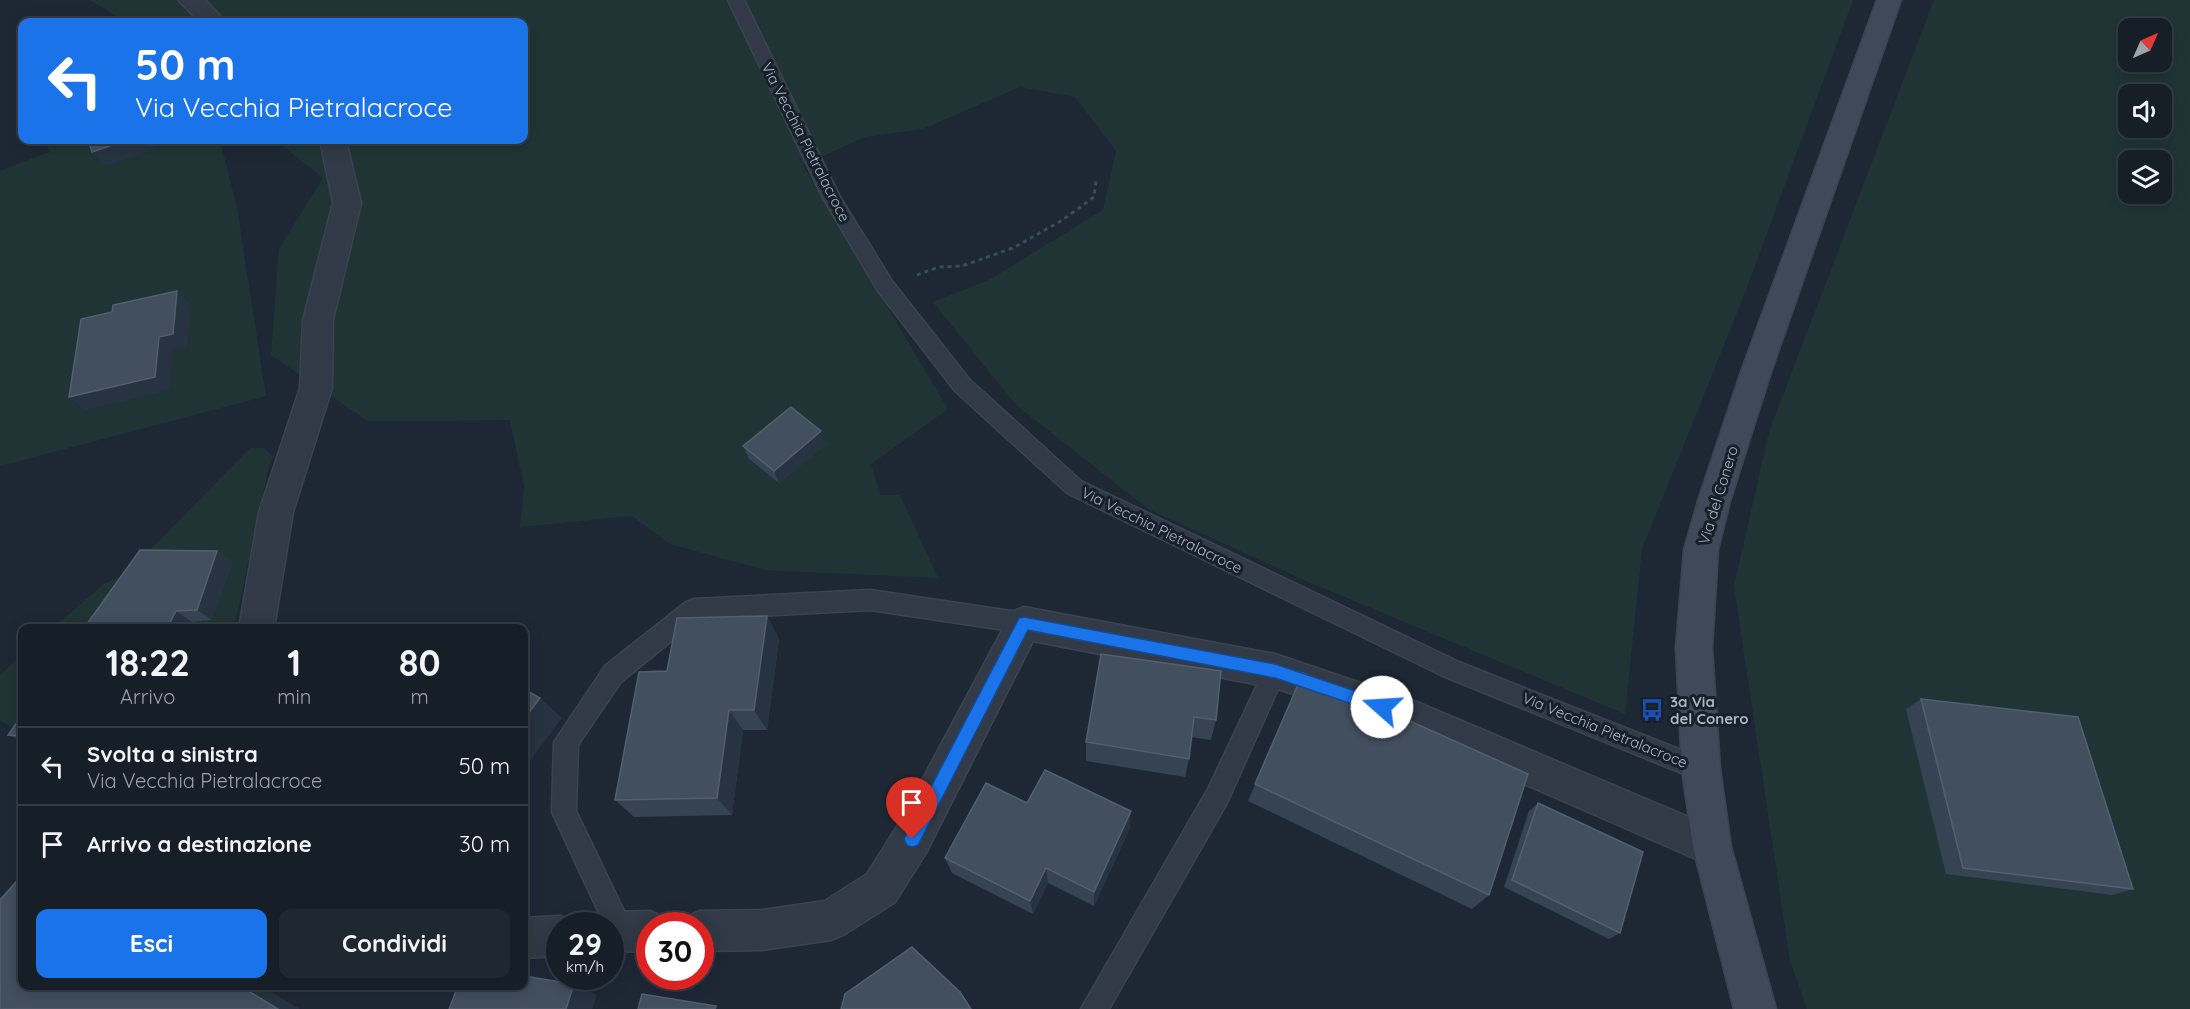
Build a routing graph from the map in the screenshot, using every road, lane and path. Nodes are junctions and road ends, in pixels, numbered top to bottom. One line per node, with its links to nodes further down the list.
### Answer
1 (189, 0): 4 (street)
2 (736, 0): 11 (lane, Via Vecchia Pietralacroce)
3 (1888, 0): 11 (main road, Via del Conero)
4 (209, 18)
5 (334, 144): 9 (street)
6 (1096, 181): 7 (path)
7 (939, 267)
8 (1024, 623): 10 (street); 13 (street); 14 (lane)
9 (256, 624)
10 (1275, 671): 12 (street); 17 (lane)
11 (1701, 769): 12 (main road, Via del Conero)
12 (1712, 847): 18 (main road, Via del Conero)
13 (714, 931)
14 (627, 932)
15 (546, 937): 16 (street)
16 (528, 938)
17 (1094, 1009)
18 (1755, 1009)

